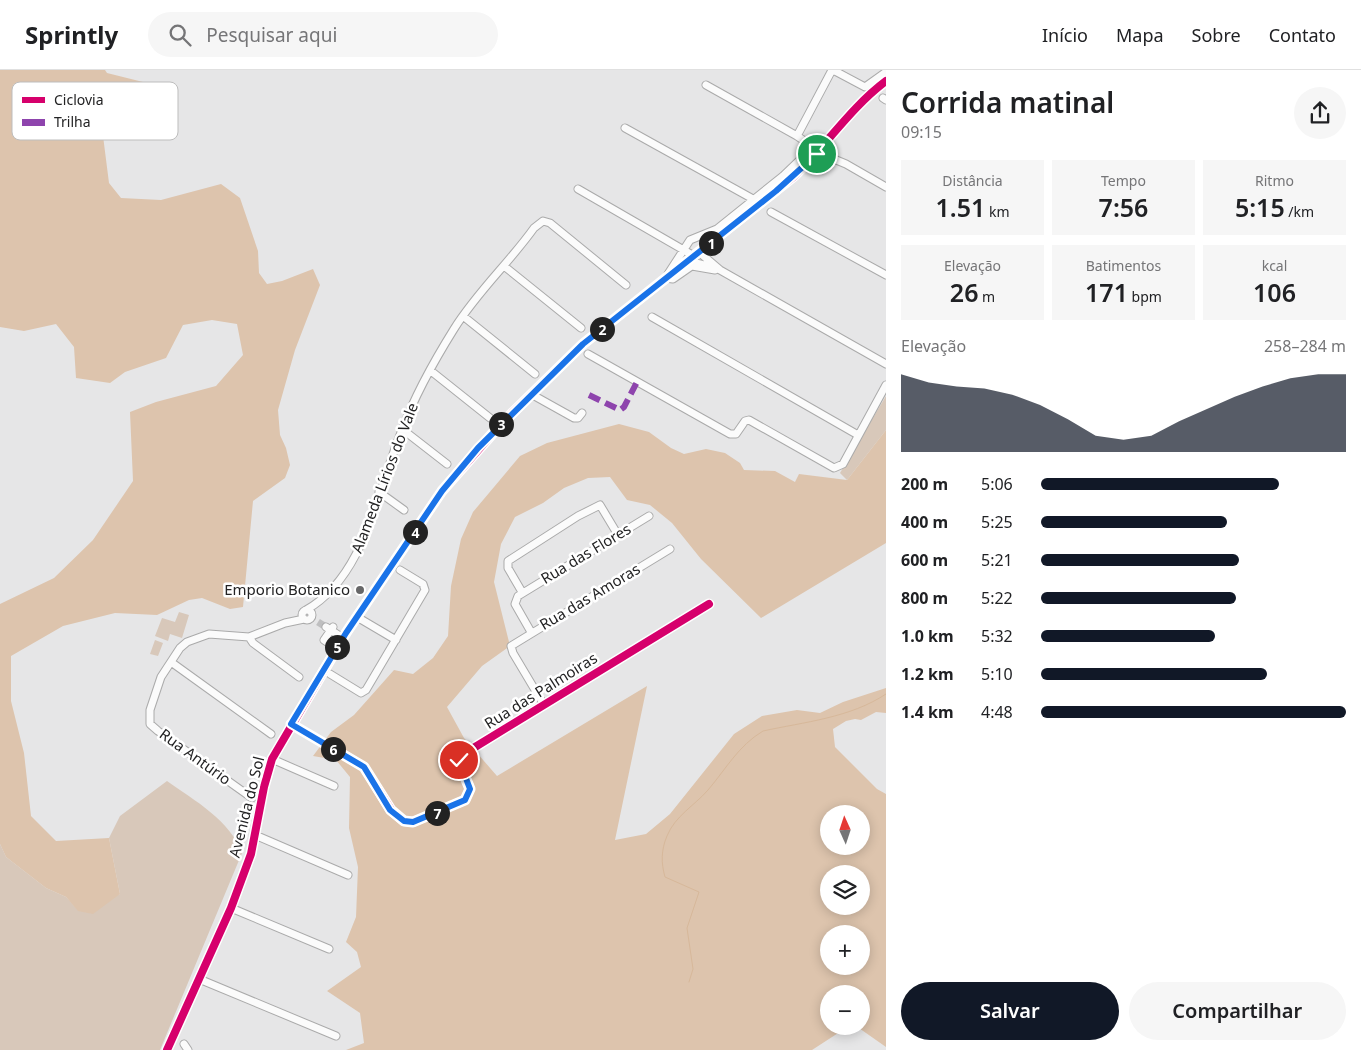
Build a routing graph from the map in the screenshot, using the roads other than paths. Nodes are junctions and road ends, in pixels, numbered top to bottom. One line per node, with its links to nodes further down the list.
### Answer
1 (833, 70): 2 (street); 6 (street)
2 (886, 72)
3 (886, 81): 13 (street)
4 (706, 85): 6 (street)
5 (625, 128): 10 (street)
6 (797, 136): 10 (street)
7 (829, 157): 8 (street)
8 (886, 187)
9 (578, 189): 12 (street)
10 (753, 199): 12 (street)
11 (771, 212): 16 (street)
12 (683, 249): 13 (street); 17 (street)
13 (697, 259): 15 (street); 15 (street); 17 (street)
14 (504, 266): 18 (street, Alameda Lírios do Vale); 19 (street, Alameda Lírios do Vale); 21 (street)
15 (720, 270): 23 (street)
16 (886, 275)
17 (665, 278): 27 (street, Avenida do Sol)
18 (626, 285)
19 (463, 316): 24 (street, Alameda Lírios do Vale); 25 (street)
20 (652, 318): 31 (street)
21 (581, 328)
22 (588, 354): 31 (street)
23 (886, 364)
24 (431, 371): 29 (street); 30 (street, Alameda Lírios do Vale)
25 (535, 374)
26 (886, 385): 31 (street)
27 (532, 394): 28 (street); 41 (street, Avenida do Sol)
28 (582, 413)
29 (490, 418)
30 (402, 429): 32 (street); 33 (street, Alameda Lírios do Vale)
31 (858, 434)
32 (447, 464)
33 (379, 492): 34 (street); 42 (street, Alameda Lírios do Vale)
34 (404, 510)
35 (650, 516): 36 (street, Rua das Flores)
36 (618, 535): 39 (street, Rua das Flores); 39 (street)
37 (670, 549): 43 (street, Rua das Amoras)
38 (400, 570): 47 (street)
39 (522, 592): 43 (street)
40 (709, 604): 53 (street, Rua das Palmoiras)
41 (357, 617): 44 (street, Avenida do Sol); 47 (street)
42 (285, 623): 45 (street, Rua Antúrio)
43 (531, 632): 53 (street, Rua das Amoras)
44 (344, 635): 46 (street); 48 (street, Avenida do Sol)
45 (249, 637): 50 (street, Rua Antúrio); 52 (street)
46 (325, 639): 48 (street); 49 (street)
47 (396, 640): 51 (street)
48 (338, 646): 49 (street, Avenida do Sol)
49 (333, 654): 54 (street, Avenida do Sol)
50 (171, 662): 55 (street); 58 (street, Rua Antúrio)
51 (330, 674)
52 (299, 676)
53 (544, 705): 54 (street, Rua das Palmoiras)
54 (291, 724): 56 (street, Avenida do Sol)
55 (270, 734)
56 (272, 759): 57 (street); 59 (street, Avenida do Sol)
57 (334, 786)
58 (252, 798)
59 (255, 835): 60 (street); 61 (street, Avenida do Sol)
60 (348, 875)
61 (231, 908): 62 (street); 63 (street, Avenida do Sol)
62 (329, 949)
63 (199, 979): 64 (street); 65 (street, Avenida do Sol)
64 (336, 1036)
65 (167, 1050)

